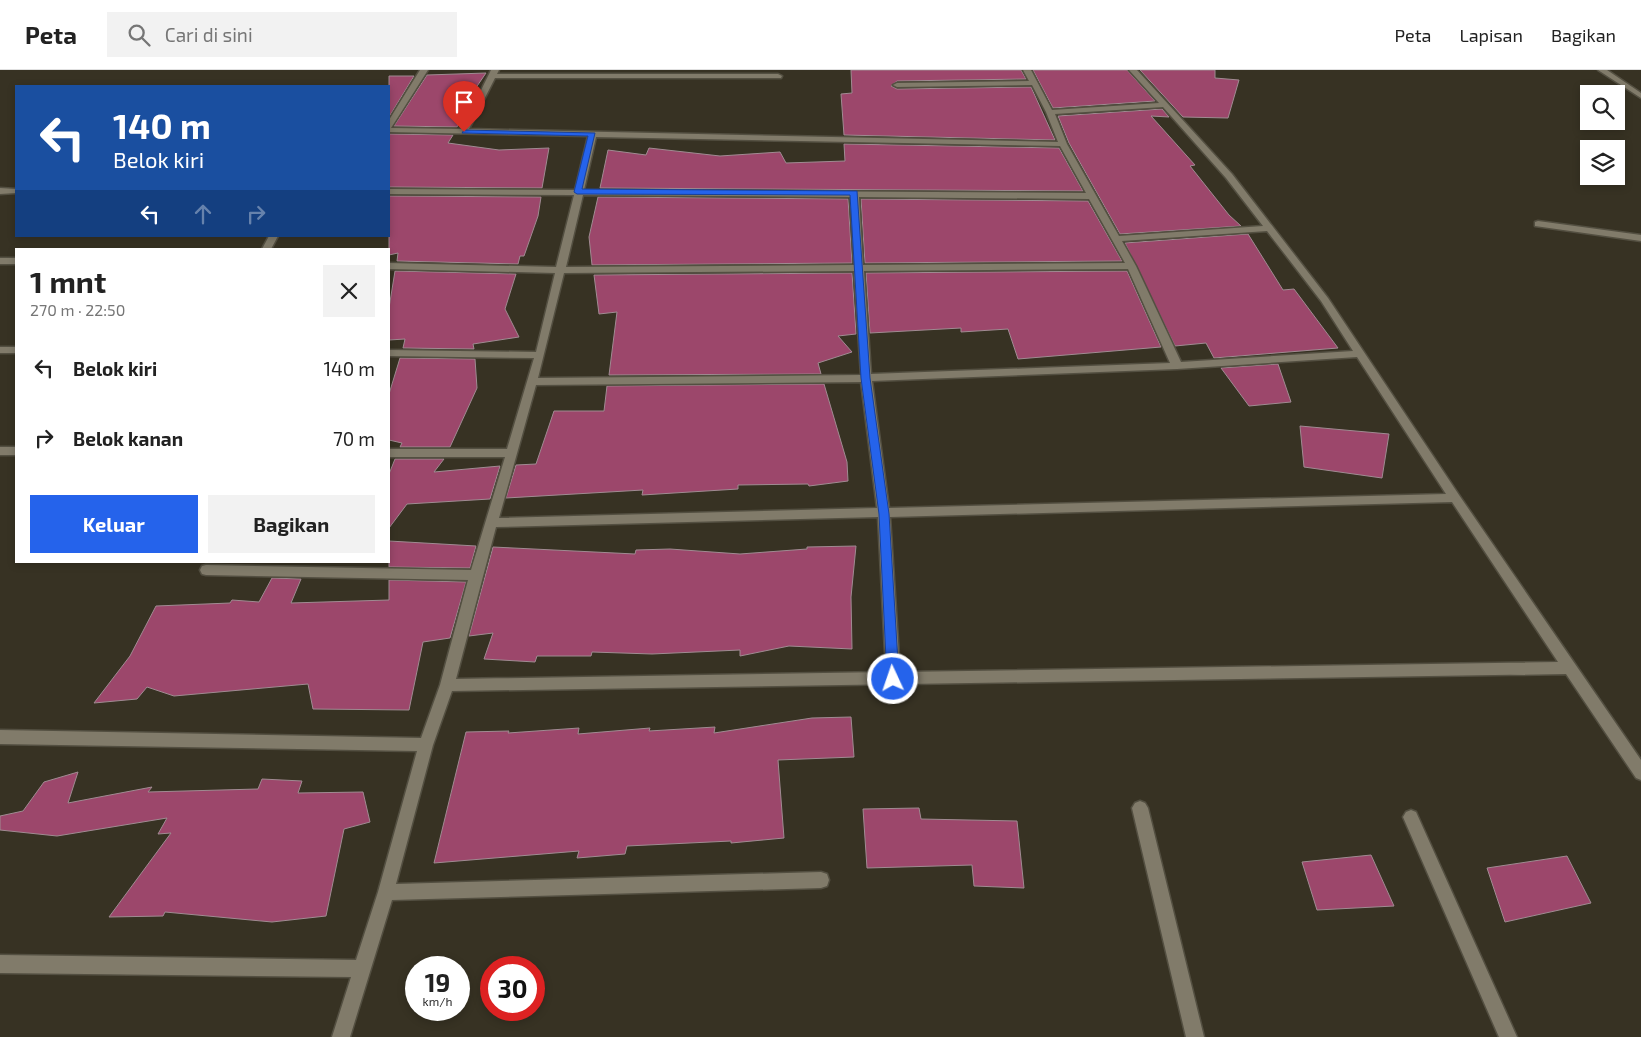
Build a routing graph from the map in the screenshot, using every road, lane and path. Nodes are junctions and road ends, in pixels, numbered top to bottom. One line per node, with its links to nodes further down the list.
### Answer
1 (424, 70): 12 (street)
2 (1027, 70): 7 (street)
3 (1133, 70): 10 (street)
4 (1602, 70): 9 (street)
5 (494, 73): 6 (street); 14 (street)
6 (778, 76)
7 (1033, 83): 8 (street); 11 (street)
8 (897, 85)
9 (1641, 96)
10 (1165, 105): 11 (street); 24 (street)
11 (1050, 112): 16 (street)
12 (390, 124)
13 (390, 130): 14 (street)
14 (464, 132): 15 (street)
15 (592, 134): 16 (street); 20 (street)
16 (1063, 144): 22 (street)
17 (0, 191): 18 (street)
18 (15, 191)
19 (390, 191): 20 (street)
20 (577, 192): 21 (street); 34 (street)
21 (854, 193): 22 (street); 33 (street)
22 (1092, 196): 27 (street)
23 (1538, 224): 26 (street)
24 (1268, 228): 27 (street); 38 (street)
25 (273, 237): 28 (street)
26 (1641, 238)
27 (1116, 239): 32 (street)
28 (267, 248)
29 (15, 261): 30 (street)
30 (0, 262)
31 (390, 266): 34 (street)
32 (1131, 266): 33 (street); 40 (street)
33 (857, 268): 34 (street); 41 (street)
34 (559, 270): 39 (street)
35 (0, 350): 36 (street)
36 (15, 350)
37 (390, 353): 39 (street)
38 (1360, 354): 40 (street); 47 (street)
39 (540, 355): 42 (street)
40 (1177, 366): 41 (street)
41 (866, 378): 42 (street); 48 (street)
42 (532, 382): 46 (street)
43 (0, 451): 44 (street)
44 (15, 451)
45 (390, 452): 46 (street)
46 (511, 453): 49 (street)
47 (1455, 498): 48 (street); 52 (street)
48 (884, 514): 49 (street); 53 (street)
49 (491, 523): 51 (street)
50 (206, 570): 51 (street)
51 (476, 575): 54 (street)
52 (1569, 668): 53 (street); 57 (street)
53 (893, 679): 54 (street)
54 (447, 684): 56 (street)
55 (0, 737): 56 (street)
56 (426, 745): 61 (street)
57 (1641, 773)
58 (1140, 808): 65 (street)
59 (1411, 817): 66 (street)
60 (821, 880): 61 (street)
61 (386, 892): 63 (street)
62 (0, 964): 63 (street)
63 (361, 969): 64 (street)
64 (341, 1037)
65 (1195, 1037)
66 (1508, 1037)

